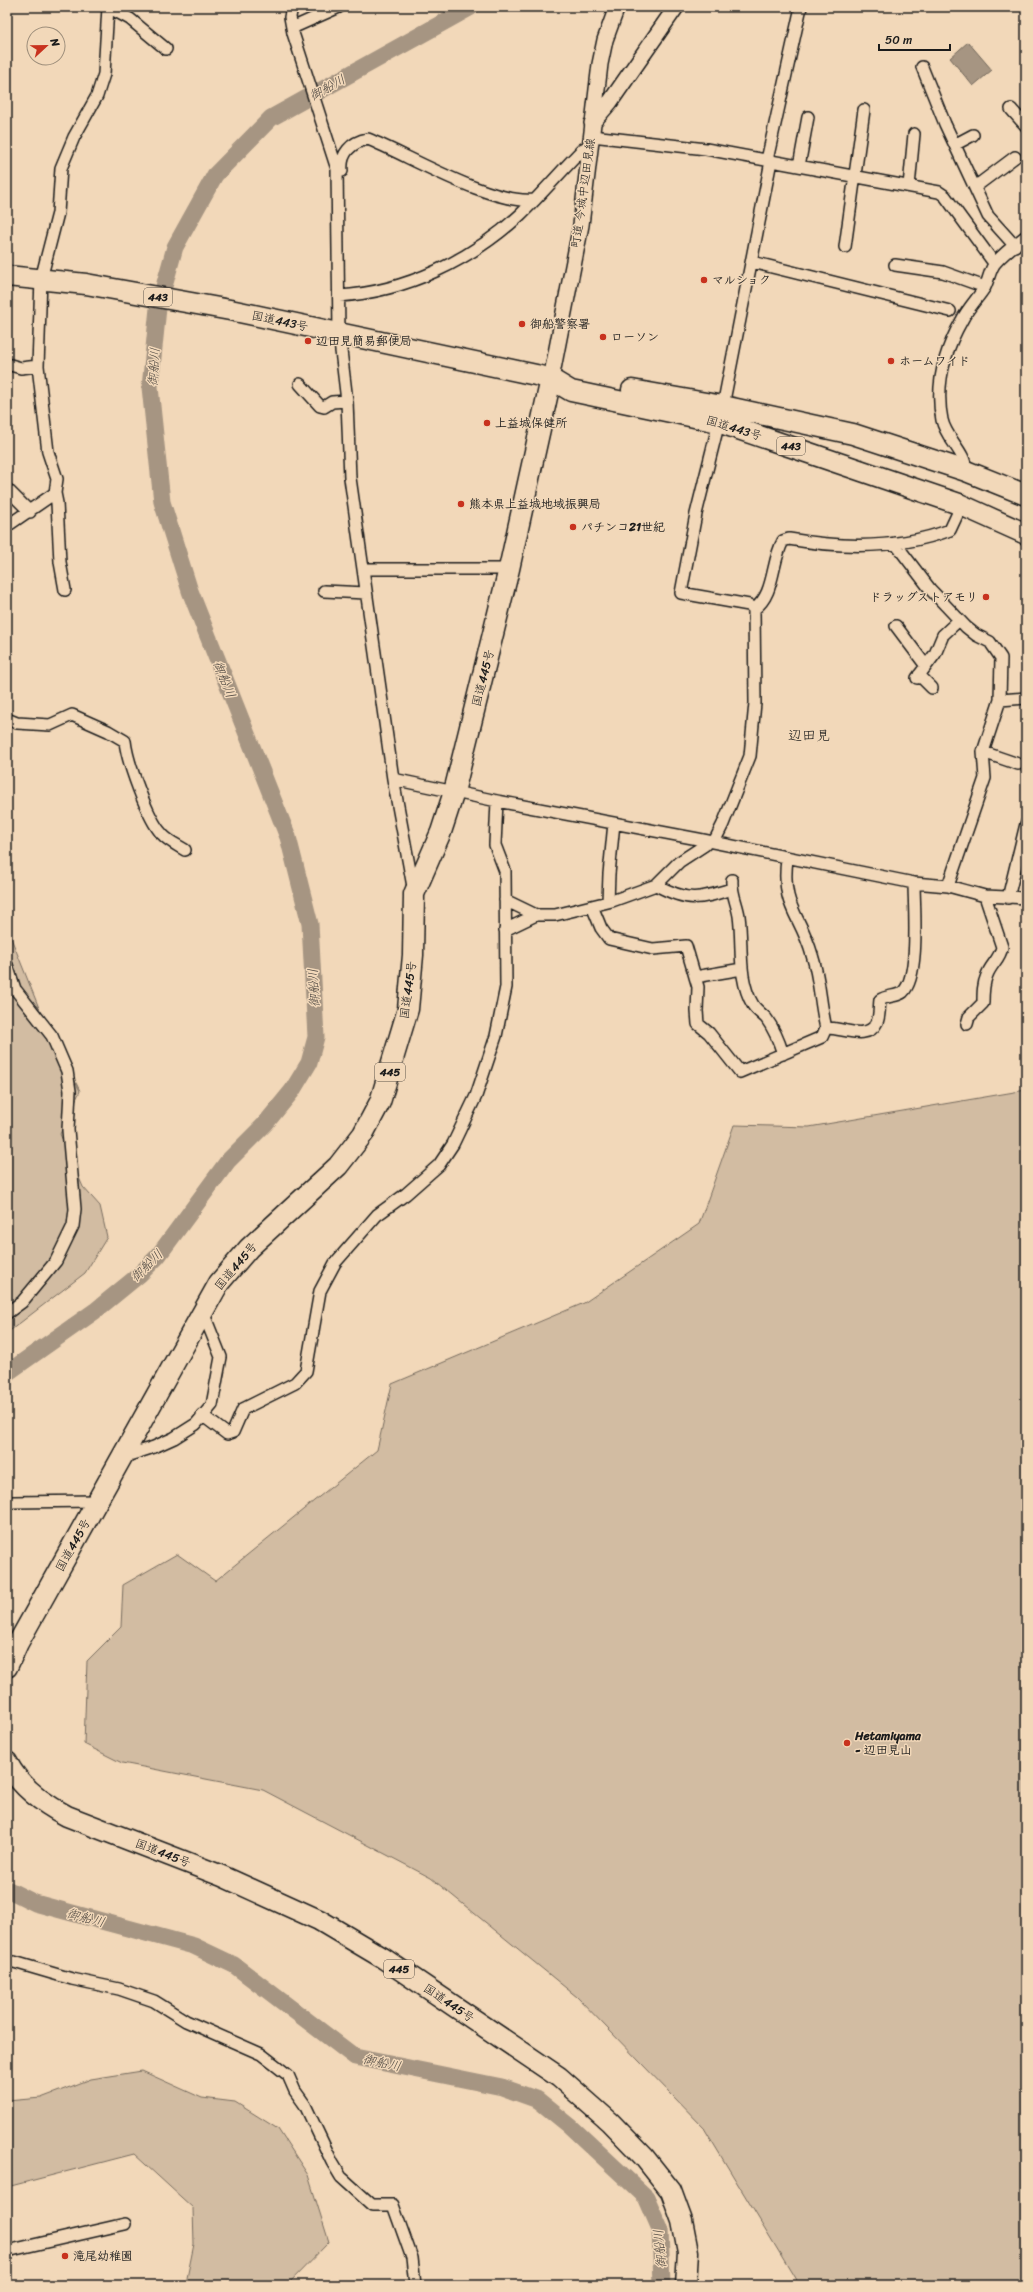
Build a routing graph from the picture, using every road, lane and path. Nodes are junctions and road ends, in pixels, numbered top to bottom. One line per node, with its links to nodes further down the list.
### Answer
1 (108, 7): 8 (street); 33 (street)
2 (292, 7): 7 (street)
3 (339, 7): 7 (street)
4 (617, 7): 15 (street, 町道 今城中辺田見線)
5 (676, 7): 15 (street)
6 (801, 7): 19 (street)
7 (292, 31): 22 (street)
8 (166, 49)
9 (922, 67): 17 (street)
10 (1011, 109): 13 (street)
11 (864, 110): 21 (street)
12 (808, 117): 20 (street)
13 (1026, 126)
14 (914, 134): 23 (street)
15 (592, 135): 19 (street); 25 (street); 40 (street, 町道 今城中辺田見線)
16 (973, 135): 17 (street)
17 (956, 144): 24 (street)
18 (1015, 157): 24 (street)
19 (769, 161): 20 (street); 29 (street)
20 (799, 166): 21 (street)
21 (855, 176): 23 (street); 28 (street)
22 (338, 179): 25 (street); 35 (street)
23 (909, 186): 30 (street)
24 (975, 187): 27 (street)
25 (535, 200): 35 (street)
26 (1026, 236): 27 (street)
27 (1015, 246): 30 (street)
28 (845, 247)
29 (752, 262): 36 (street); 43 (street)
30 (994, 263): 34 (street)
31 (895, 265): 34 (street)
32 (7, 276): 33 (highway, 国道443号 / 443)
33 (41, 279): 37 (highway, 国道443号 / 443); 39 (street)
34 (985, 287): 44 (street)
35 (339, 296): 37 (street)
36 (950, 311)
37 (339, 334): 40 (highway, 国道443号 / 443); 42 (street)
38 (7, 364): 39 (street)
39 (38, 366): 46 (street)
40 (551, 379): 43 (highway, 国道443号 / 443); 54 (highway, 国道445号 / 445)
41 (300, 384): 42 (street)
42 (347, 402): 53 (street)
43 (721, 414): 44 (highway, 国道443号 / 443); 48 (highway, 国道443号 / 443); 58 (street)
44 (966, 471): 47 (highway, 国道443号 / 443); 48 (highway)
45 (7, 489): 49 (street)
46 (55, 493): 49 (street); 55 (street)
47 (1026, 495)
48 (959, 504): 51 (highway, 国道443号 / 443); 52 (street)
49 (30, 512): 50 (street)
50 (7, 526)
51 (1026, 534)
52 (895, 543): 58 (street); 59 (street)
53 (363, 569): 54 (street); 57 (street)
54 (509, 569): 69 (highway, 国道445号 / 445)
55 (64, 590)
56 (324, 591): 57 (street)
57 (366, 593): 68 (street)
58 (754, 609): 73 (street)
59 (959, 620): 61 (street); 64 (street)
60 (896, 626): 61 (street)
61 (921, 673): 62 (street)
62 (932, 688)
63 (1026, 698): 64 (street)
64 (1000, 700): 66 (street)
65 (7, 719): 74 (street)
66 (983, 752): 67 (street); 78 (street)
67 (1018, 764)
68 (393, 779): 69 (street); 79 (street)
69 (454, 792): 70 (street); 79 (highway, 国道445号 / 445)
70 (497, 801): 71 (street); 83 (street)
71 (614, 823): 73 (street); 84 (street)
72 (1026, 824): 81 (street)
73 (710, 841): 75 (street); 77 (street)
74 (185, 850)
75 (787, 858): 76 (street); 92 (street)
76 (914, 883): 78 (street); 92 (street)
77 (656, 885): 84 (street); 89 (street)
78 (948, 886): 80 (street)
79 (414, 894): 94 (highway, 国道445号 / 445)
80 (985, 896): 81 (street); 91 (street)
81 (1008, 898): 82 (street)
82 (1026, 898)
83 (505, 900): 86 (street); 87 (street)
84 (608, 902): 85 (street)
85 (592, 906): 86 (street); 90 (street)
86 (536, 915): 87 (street)
87 (505, 930): 96 (street)
88 (7, 965): 95 (street)
89 (742, 969): 90 (street); 93 (street)
90 (695, 977): 93 (street)
91 (968, 1024)
92 (826, 1028): 93 (street)
93 (783, 1054)
94 (202, 1312): 96 (street); 97 (highway, 国道445号 / 445)
95 (7, 1313)
96 (202, 1415): 97 (street)
97 (123, 1457): 98 (highway, 国道445号 / 445)
98 (98, 1501): 99 (street); 100 (highway, 国道445号 / 445)
99 (7, 1503)
100 (7, 1667)
101 (10, 1774): 106 (highway, 国道445号 / 445)
102 (7, 1962): 105 (street)
103 (125, 2224): 104 (street)
104 (7, 2251)
105 (415, 2285)
106 (686, 2285)

